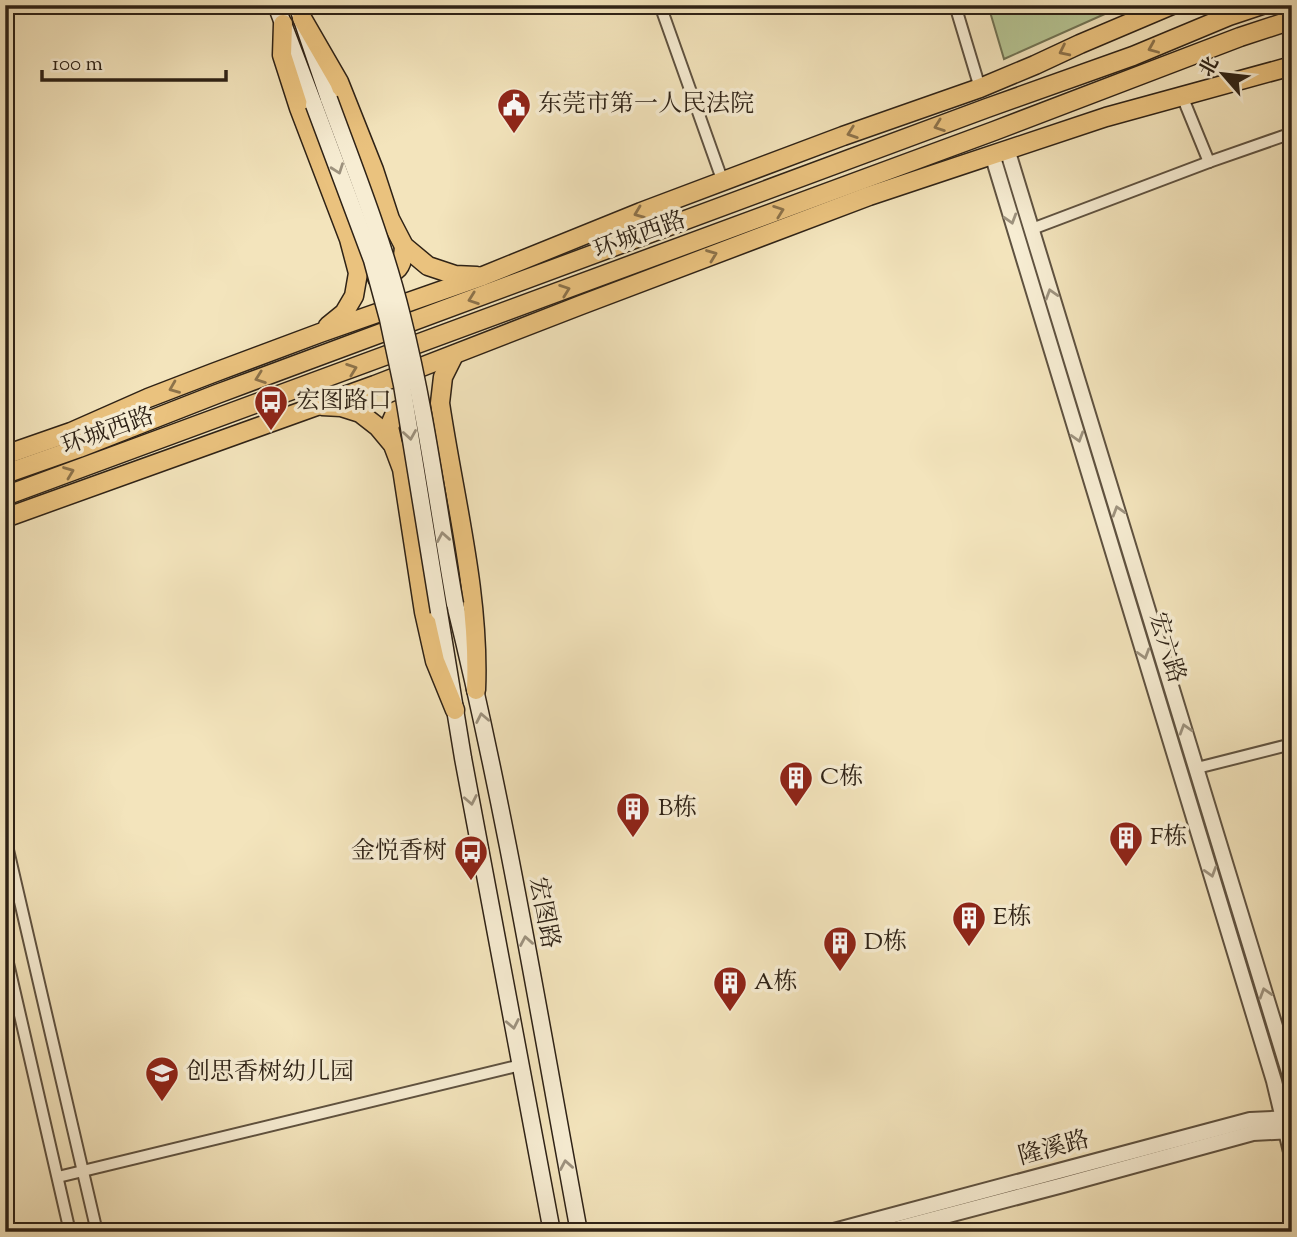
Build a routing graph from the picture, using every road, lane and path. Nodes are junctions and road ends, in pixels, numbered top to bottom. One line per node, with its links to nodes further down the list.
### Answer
1 (276, 5): 9 (main road)
2 (660, 5): 18 (street)
3 (955, 5): 12 (street)
4 (1172, 5): 12 (main road, one-way to 12)
5 (1244, 5): 8 (main road)
6 (1262, 5): 8 (main road, 环城西路)
7 (299, 12): 14 (main road); 20 (main road)
8 (1229, 16): 29 (main road, 环城西路, one-way to 29)
9 (283, 24): 14 (main road); 21 (main road)
10 (1287, 24): 30 (main road, 环城西路, one-way to 10)
11 (1292, 66): 13 (main road)
12 (980, 88): 18 (main road, one-way to 18)
13 (1182, 96): 16 (main road); 17 (street)
14 (322, 102): 32 (main road, 宏图路, one-way to 14, bridge); 33 (main road, 宏图路, one-way to 33, bridge)
15 (1292, 133): 17 (street)
16 (999, 152): 19 (street, 宏六路); 24 (main road, one-way to 16); 40 (street, 宏六路, one-way to 40)
17 (1209, 162): 19 (street)
18 (723, 181): 22 (main road, one-way to 22)
19 (1031, 229): 35 (street, 宏六路, one-way to 19)
20 (404, 246): 21 (main road); 22 (main road)
21 (352, 249): 23 (main road)
22 (483, 276): 23 (main road)
23 (320, 333): 28 (main road, one-way to 28)
24 (454, 355): 25 (main road); 26 (main road)
25 (315, 406): 27 (main road); 31 (main road)
26 (444, 433): 27 (main road); 32 (main road)
27 (393, 445): 33 (main road)
28 (5, 454)
29 (5, 474)
30 (5, 496)
31 (5, 518)
32 (476, 690): 47 (main road, 宏图路, one-way to 32)
33 (455, 709): 38 (main road, 宏图路, one-way to 38)
34 (1292, 744): 35 (street)
35 (1197, 768): 39 (street, 宏六路, one-way to 35)
36 (5, 837): 42 (street)
37 (5, 950): 43 (street)
38 (521, 1065): 42 (street); 44 (main road, 宏图路)
39 (1292, 1082)
40 (1288, 1124): 41 (street, 宏六路); 48 (street, 隆溪路); 49 (street, 隆溪路)
41 (1292, 1156)
42 (83, 1171): 43 (street); 46 (street)
43 (58, 1177): 45 (street)
44 (550, 1227)
45 (70, 1232)
46 (97, 1232)
47 (581, 1232)
48 (830, 1232)
49 (884, 1232)

